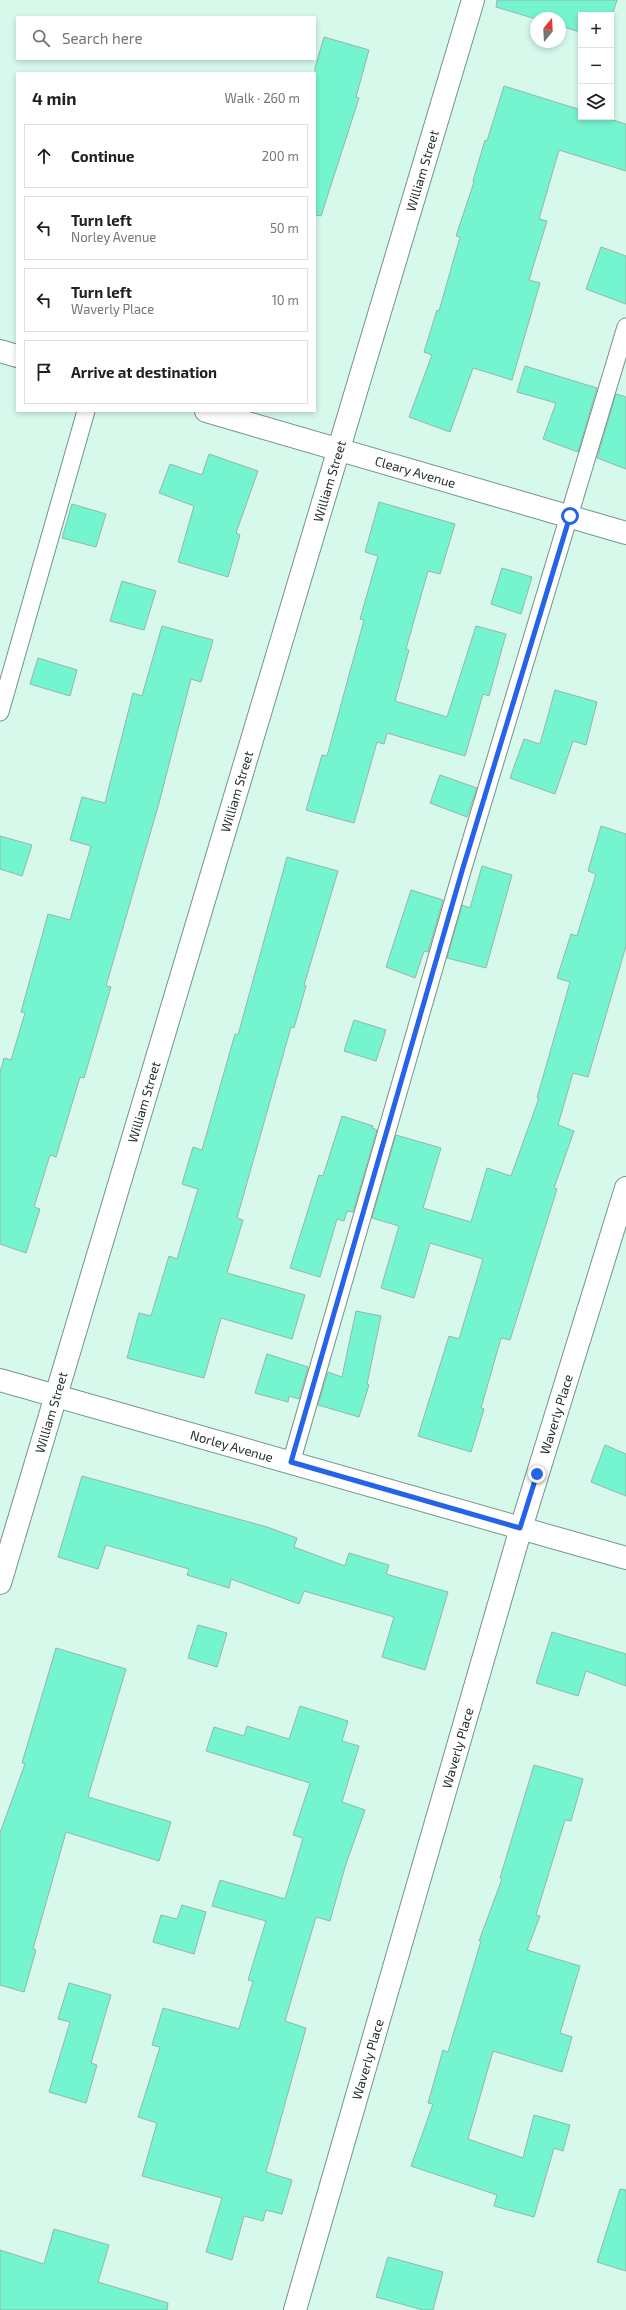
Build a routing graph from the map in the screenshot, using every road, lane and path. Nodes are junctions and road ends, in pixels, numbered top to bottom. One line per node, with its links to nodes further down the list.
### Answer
1 (473, 0): 7 (street, William Street)
2 (626, 327): 8 (lane)
3 (0, 351): 4 (street)
4 (16, 356)
5 (86, 412): 10 (lane)
6 (209, 412): 7 (street, Cleary Avenue)
7 (339, 450): 8 (street, Cleary Avenue); 13 (street, William Street)
8 (570, 516): 9 (street, Cleary Avenue); 14 (lane)
9 (626, 532)
10 (0, 712)
11 (626, 1188): 15 (street, Waverly Place)
12 (0, 1380): 13 (street, Norley Avenue)
13 (57, 1396): 14 (street, Norley Avenue); 17 (street, William Street)
14 (291, 1462): 15 (street, Norley Avenue)
15 (520, 1528): 16 (street, Norley Avenue); 18 (street, Waverly Place)
16 (626, 1558)
17 (0, 1583)
18 (296, 2310)

